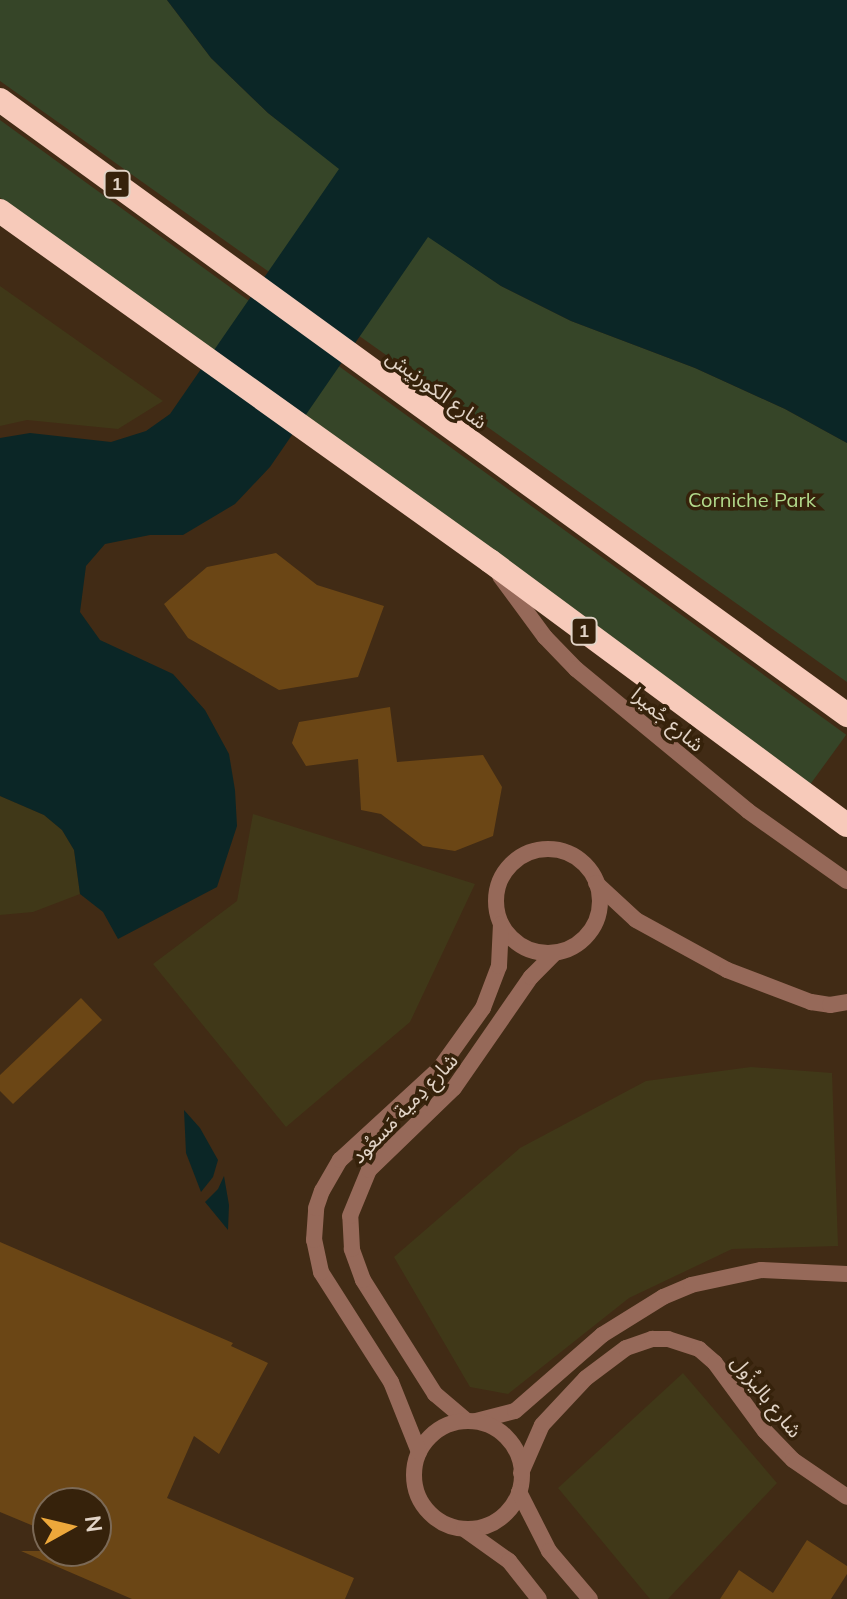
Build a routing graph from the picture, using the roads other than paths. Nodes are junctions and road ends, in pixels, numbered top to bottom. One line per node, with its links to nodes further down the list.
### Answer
1 (0, 100): 4 (highway, شارع الكورنيش / 1)
2 (0, 211): 3 (highway, 1)
3 (490, 561): 5 (highway, 1); 6 (street, شارع جُميرا)
4 (847, 715)
5 (847, 825)
6 (847, 881)
7 (596, 883): 8 (street); 9 (street); 10 (street)
8 (501, 924): 9 (street); 13 (street, شارع دِمية مَسعُود)
9 (555, 953): 12 (street, شارع دِمية مَسعُود)
10 (847, 1002)
11 (847, 1274): 12 (street)
12 (472, 1421): 13 (street); 14 (street)
13 (419, 1452): 17 (street)
14 (521, 1473): 15 (street); 16 (street, شارع باليزُول)
15 (519, 1492): 17 (street); 19 (street)
16 (847, 1497)
17 (464, 1529): 18 (street)
18 (539, 1599)
19 (590, 1599)

